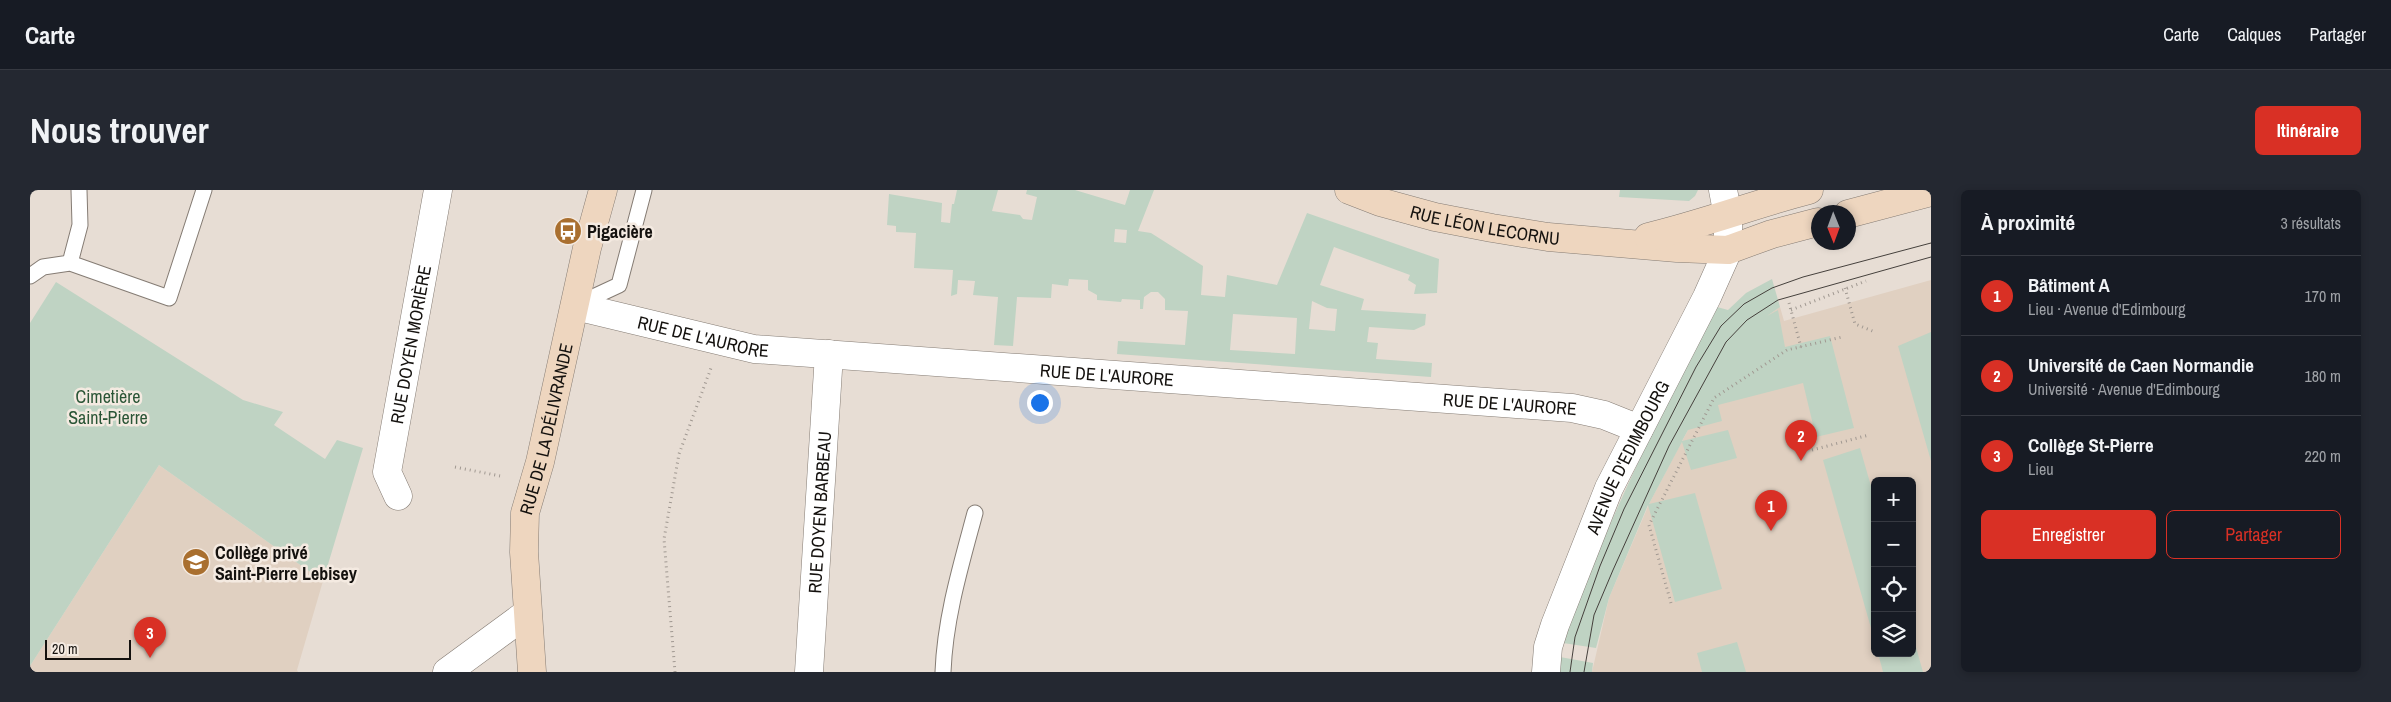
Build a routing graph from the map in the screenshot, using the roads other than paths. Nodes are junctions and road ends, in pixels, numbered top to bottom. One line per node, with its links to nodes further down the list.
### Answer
1 (79, 190): 14 (lane)
2 (204, 190): 14 (lane)
3 (438, 190): 19 (street, RUE DOYEN MORIÈRE)
4 (603, 190): 16 (main road, RUE DE LA DÉLIVRANDE)
5 (644, 190): 16 (lane)
6 (1349, 190): 12 (main road, RUE LÉON LECORNU)
7 (1810, 190): 9 (main road, RUE LÉON LECORNU)
8 (1931, 192): 10 (main road)
9 (1726, 203): 12 (main road, RUE LÉON LECORNU); 13 (street)
10 (1856, 212)
11 (1811, 224): 13 (main road)
12 (1625, 243): 13 (main road, RUE LÉON LECORNU)
13 (1728, 250): 18 (street, AVENUE D'EDIMBOURG)
14 (70, 263): 15 (lane)
15 (30, 276)
16 (575, 306): 17 (street, RUE DE L'AURORE); 21 (main road, RUE DE LA DÉLIVRANDE)
17 (829, 354): 18 (street, RUE DE L'AURORE); 24 (street, RUE DOYEN BARBEAU)
18 (1639, 430): 26 (street, AVENUE D'EDIMBOURG)
19 (398, 496)
20 (975, 513): 25 (lane)
21 (526, 614): 22 (street); 23 (main road, RUE DE LA DÉLIVRANDE)
22 (447, 672)
23 (532, 672)
24 (809, 672)
25 (943, 672)
26 (1546, 672)

